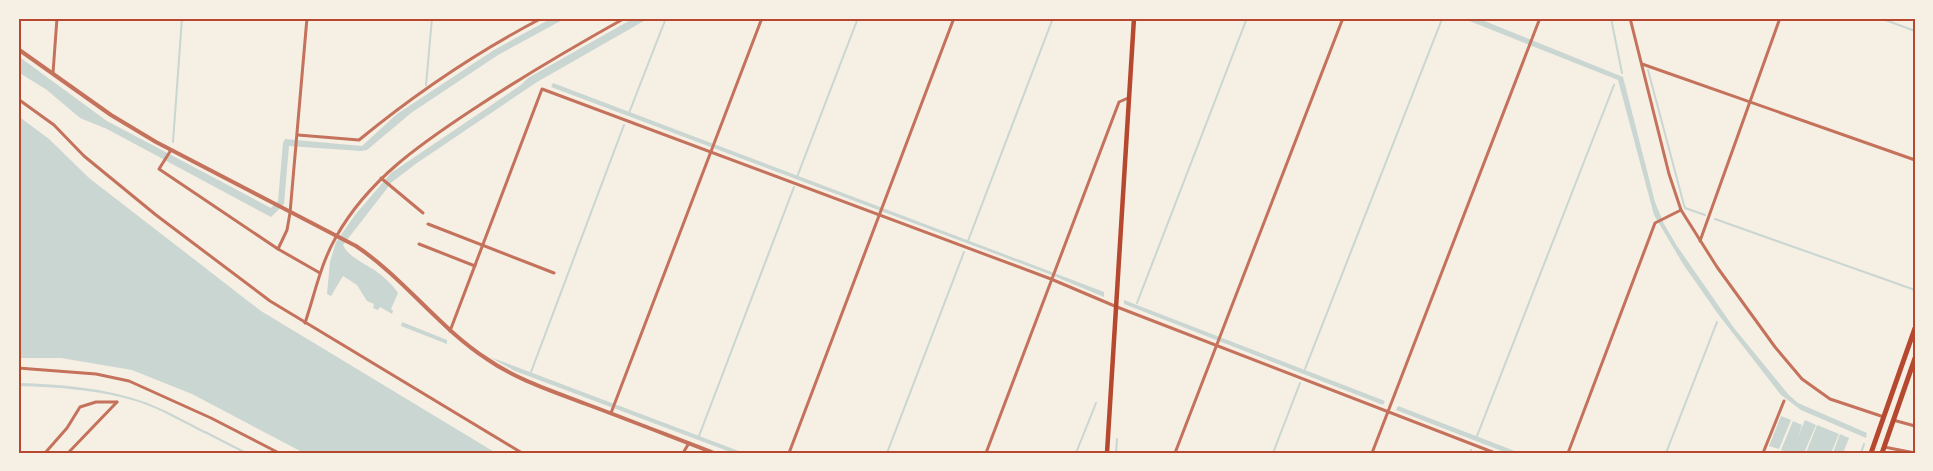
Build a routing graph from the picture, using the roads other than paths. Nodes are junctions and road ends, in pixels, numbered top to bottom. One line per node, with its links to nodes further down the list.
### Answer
1 (57, 18): 15 (street)
2 (307, 18): 19 (street)
3 (510, 18): 12 (street)
4 (625, 18): 23 (street)
5 (762, 18): 21 (street)
6 (954, 18): 27 (street)
7 (1134, 18): 16 (main road)
8 (1343, 18): 42 (street)
9 (1540, 18): 47 (street)
10 (1630, 18): 14 (street)
11 (1780, 18): 18 (street)
12 (540, 19): 19 (street)
13 (18, 49): 15 (street)
14 (1642, 64): 18 (street); 24 (street)
15 (52, 74): 20 (street)
16 (1130, 98): 37 (street); 38 (main road)
17 (18, 99): 39 (street)
18 (1750, 102): 22 (street); 30 (street)
19 (297, 137): 25 (street)
20 (170, 151): 25 (street); 33 (street)
21 (710, 151): 27 (street); 32 (street); 46 (street)
22 (1915, 160)
23 (382, 178): 26 (street); 29 (street)
24 (1681, 210): 30 (street); 65 (street)
25 (290, 213): 29 (street); 33 (street)
26 (423, 213)
27 (879, 214): 37 (street); 59 (street)
28 (428, 224): 32 (street)
29 (337, 237): 35 (street); 41 (street)
30 (1700, 241): 48 (street)
31 (419, 244): 34 (street)
32 (483, 247): 34 (street); 36 (street)
33 (278, 249): 35 (street)
34 (475, 266): 41 (street)
35 (320, 273): 39 (street)
36 (554, 273)
37 (1051, 278): 38 (street); 60 (street)
38 (1116, 307): 42 (street); 61 (main road)
39 (305, 323): 56 (street)
40 (1915, 328): 48 (main road)
41 (450, 331): 46 (street)
42 (1216, 343): 47 (street); 62 (street)
43 (1915, 358): 49 (main road)
44 (18, 368): 55 (street)
45 (1784, 402): 66 (street)
46 (611, 411): 51 (street)
47 (1388, 411): 63 (street); 64 (street)
48 (1884, 417): 67 (main road)
49 (1893, 420): 50 (street); 52 (main road)
50 (1915, 426)
51 (689, 443): 57 (street); 58 (street)
52 (1883, 450): 68 (street)
53 (45, 453): 54 (street)
54 (68, 453)
55 (279, 453)
56 (522, 453)
57 (684, 453)
58 (714, 453)
59 (789, 453)
60 (986, 453)
61 (1107, 453)
62 (1175, 453)
63 (1372, 453)
64 (1495, 453)
65 (1568, 453)
66 (1763, 453)
67 (1871, 453)
68 (1915, 453)

